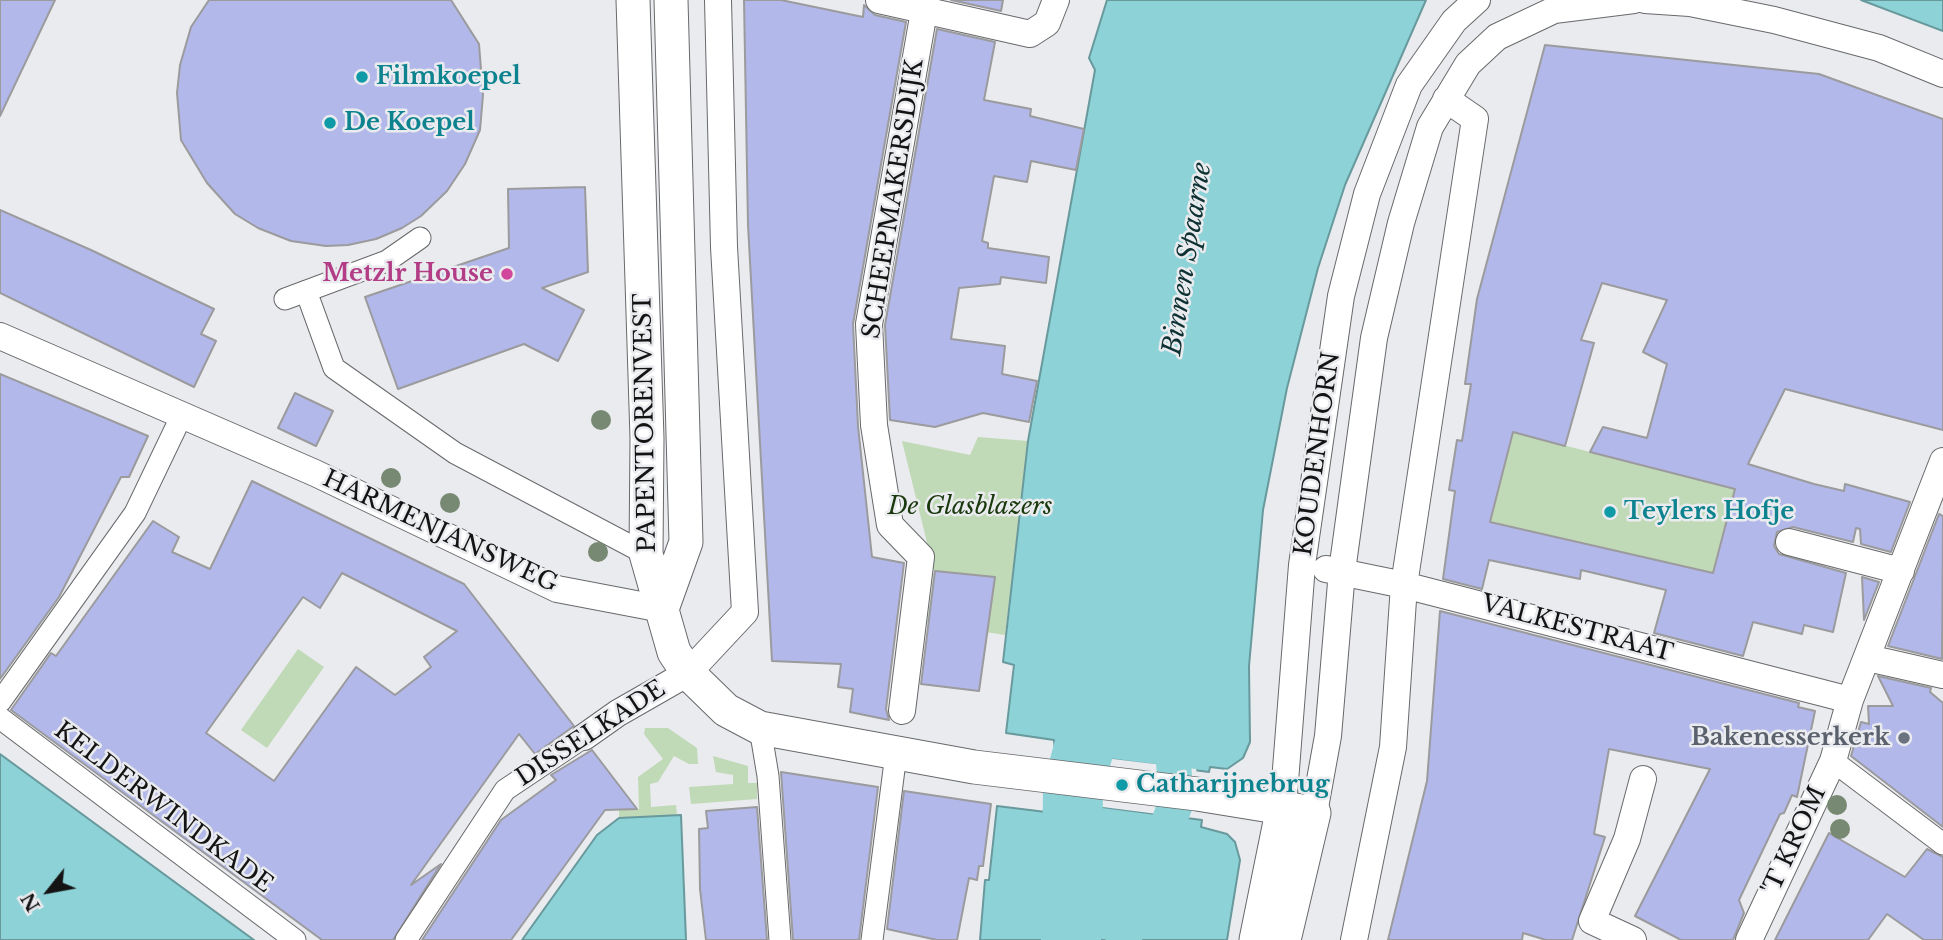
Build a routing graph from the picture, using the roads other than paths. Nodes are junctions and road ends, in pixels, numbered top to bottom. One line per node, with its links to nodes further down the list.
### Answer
1 (633, 0): 21 (street, PAPENTORENVEST)
2 (671, 0): 26 (street, PAPENTORENVEST)
3 (718, 0): 28 (street)
4 (879, 0): 10 (street)
5 (1056, 0): 10 (street)
6 (1477, 0): 22 (street, KOUDENHORN)
7 (1634, 0): 13 (street, KOUDENHORN)
8 (1645, 0): 11 (street)
9 (1731, 0): 11 (street)
10 (926, 4): 32 (street, SCHEEPMAKERSDIJK)
11 (1774, 20): 12 (street)
12 (1943, 74)
13 (1446, 99): 23 (street, KOUDENHORN); 25 (street)
14 (420, 238): 15 (street)
15 (306, 291): 16 (street); 21 (street)
16 (285, 299)
17 (0, 336): 18 (street, HARMENJANSWEG)
18 (181, 417): 26 (street, HARMENJANSWEG); 31 (street)
19 (1943, 461): 24 (street, 'T KROM)
20 (1789, 542): 24 (street)
21 (646, 554): 26 (street, PAPENTORENVEST)
22 (1302, 565): 23 (street, VALKESTRAAT); 39 (street, KOUDENHORN)
23 (1342, 571): 25 (street, VALKESTRAAT); 39 (street, KOUDENHORN)
24 (1901, 571): 27 (street, 'T KROM)
25 (1404, 585): 30 (street, VALKESTRAAT); 47 (street)
26 (662, 609): 28 (street)
27 (1868, 658): 29 (street); 30 (street, 'T KROM)
28 (688, 673): 34 (street); 35 (street, DISSELKADE)
29 (1943, 675)
30 (1850, 700): 37 (street, 'T KROM)
31 (0, 702)
32 (902, 711)
33 (0, 718): 41 (street, KELDERWINDKADE)
34 (760, 728): 36 (street); 43 (street)
35 (584, 737): 42 (street, DISSELKADE)
36 (896, 754): 39 (street); 44 (street)
37 (1833, 761): 40 (street); 49 (street, 'T KROM)
38 (1643, 779): 48 (street)
39 (1298, 810): 45 (street, KOUDENHORN); 46 (street, KOUDENHORN)
40 (1943, 844)
41 (295, 940)
42 (406, 940)
43 (780, 940)
44 (872, 940)
45 (1256, 940)
46 (1284, 940)
47 (1354, 940)
48 (1633, 940)
49 (1749, 940)

